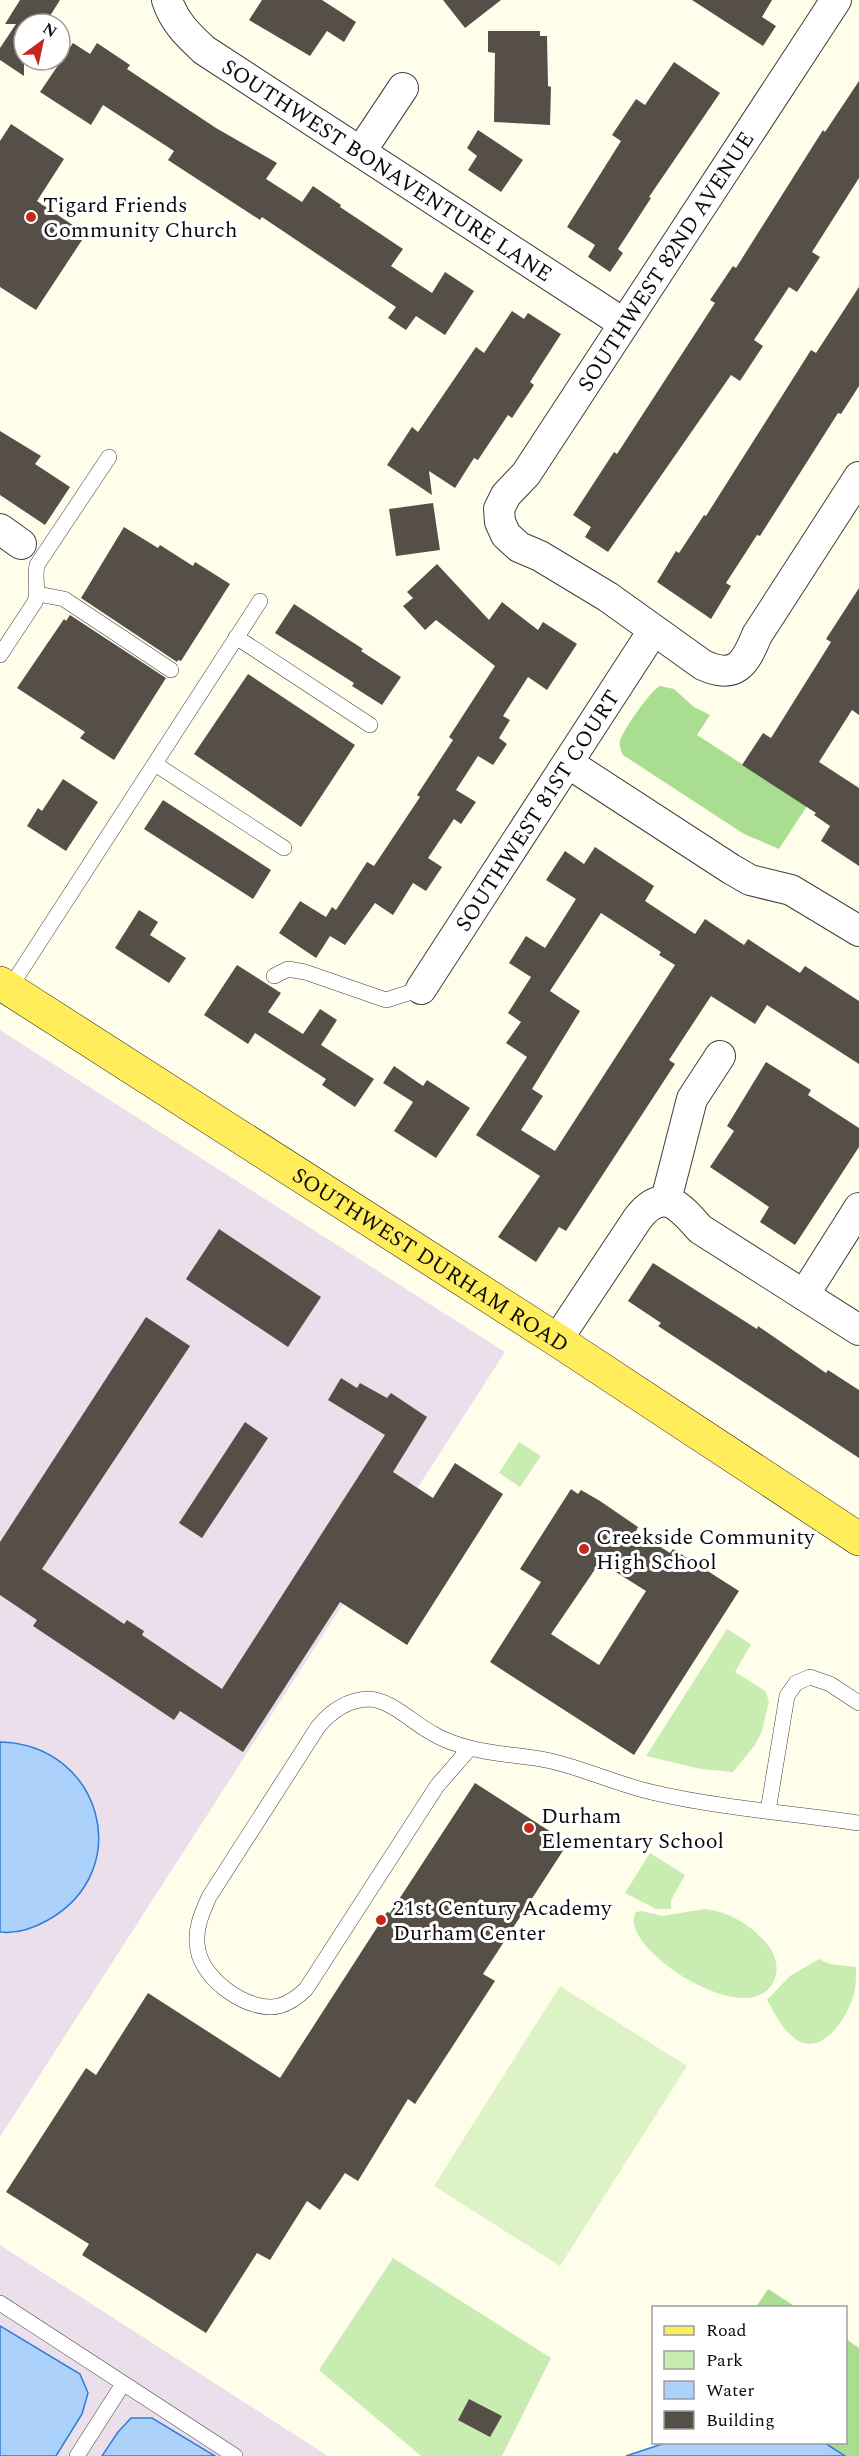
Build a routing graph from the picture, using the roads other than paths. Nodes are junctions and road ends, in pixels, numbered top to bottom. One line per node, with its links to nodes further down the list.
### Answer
1 (167, 0): 4 (street, SOUTHWEST BONAVENTURE LANE)
2 (836, 0): 5 (street, SOUTHWEST 82ND AVENUE)
3 (403, 88): 4 (street)
4 (361, 151): 5 (street, SOUTHWEST BONAVENTURE LANE)
5 (623, 323): 10 (street, SOUTHWEST 82ND AVENUE)
6 (109, 457): 8 (lane)
7 (859, 477): 10 (street)
8 (38, 594): 12 (lane); 13 (lane)
9 (260, 601): 11 (lane)
10 (653, 631): 15 (street, SOUTHWEST 81ST COURT)
11 (237, 637): 14 (lane); 16 (lane)
12 (0, 655)
13 (171, 670)
14 (370, 725)
15 (568, 763): 18 (street); 21 (street, SOUTHWEST 81ST COURT)
16 (154, 764): 17 (lane); 20 (lane)
17 (284, 848)
18 (859, 931)
19 (274, 976): 21 (lane)
20 (5, 986): 27 (main road, SOUTHWEST DURHAM ROAD)
21 (421, 989)
22 (720, 1056): 23 (street)
23 (666, 1200): 25 (street); 27 (street)
24 (859, 1208): 25 (street)
25 (804, 1295): 26 (street)
26 (859, 1330)
27 (557, 1340): 28 (main road, SOUTHWEST DURHAM ROAD)
28 (859, 1539)
29 (859, 1703): 31 (lane)
30 (470, 1748): 30 (lane); 31 (lane)
31 (768, 1810): 32 (lane)
32 (859, 1823)
33 (0, 2303): 34 (lane)
34 (123, 2384): 35 (lane); 36 (lane)
35 (77, 2456)
36 (235, 2456)

